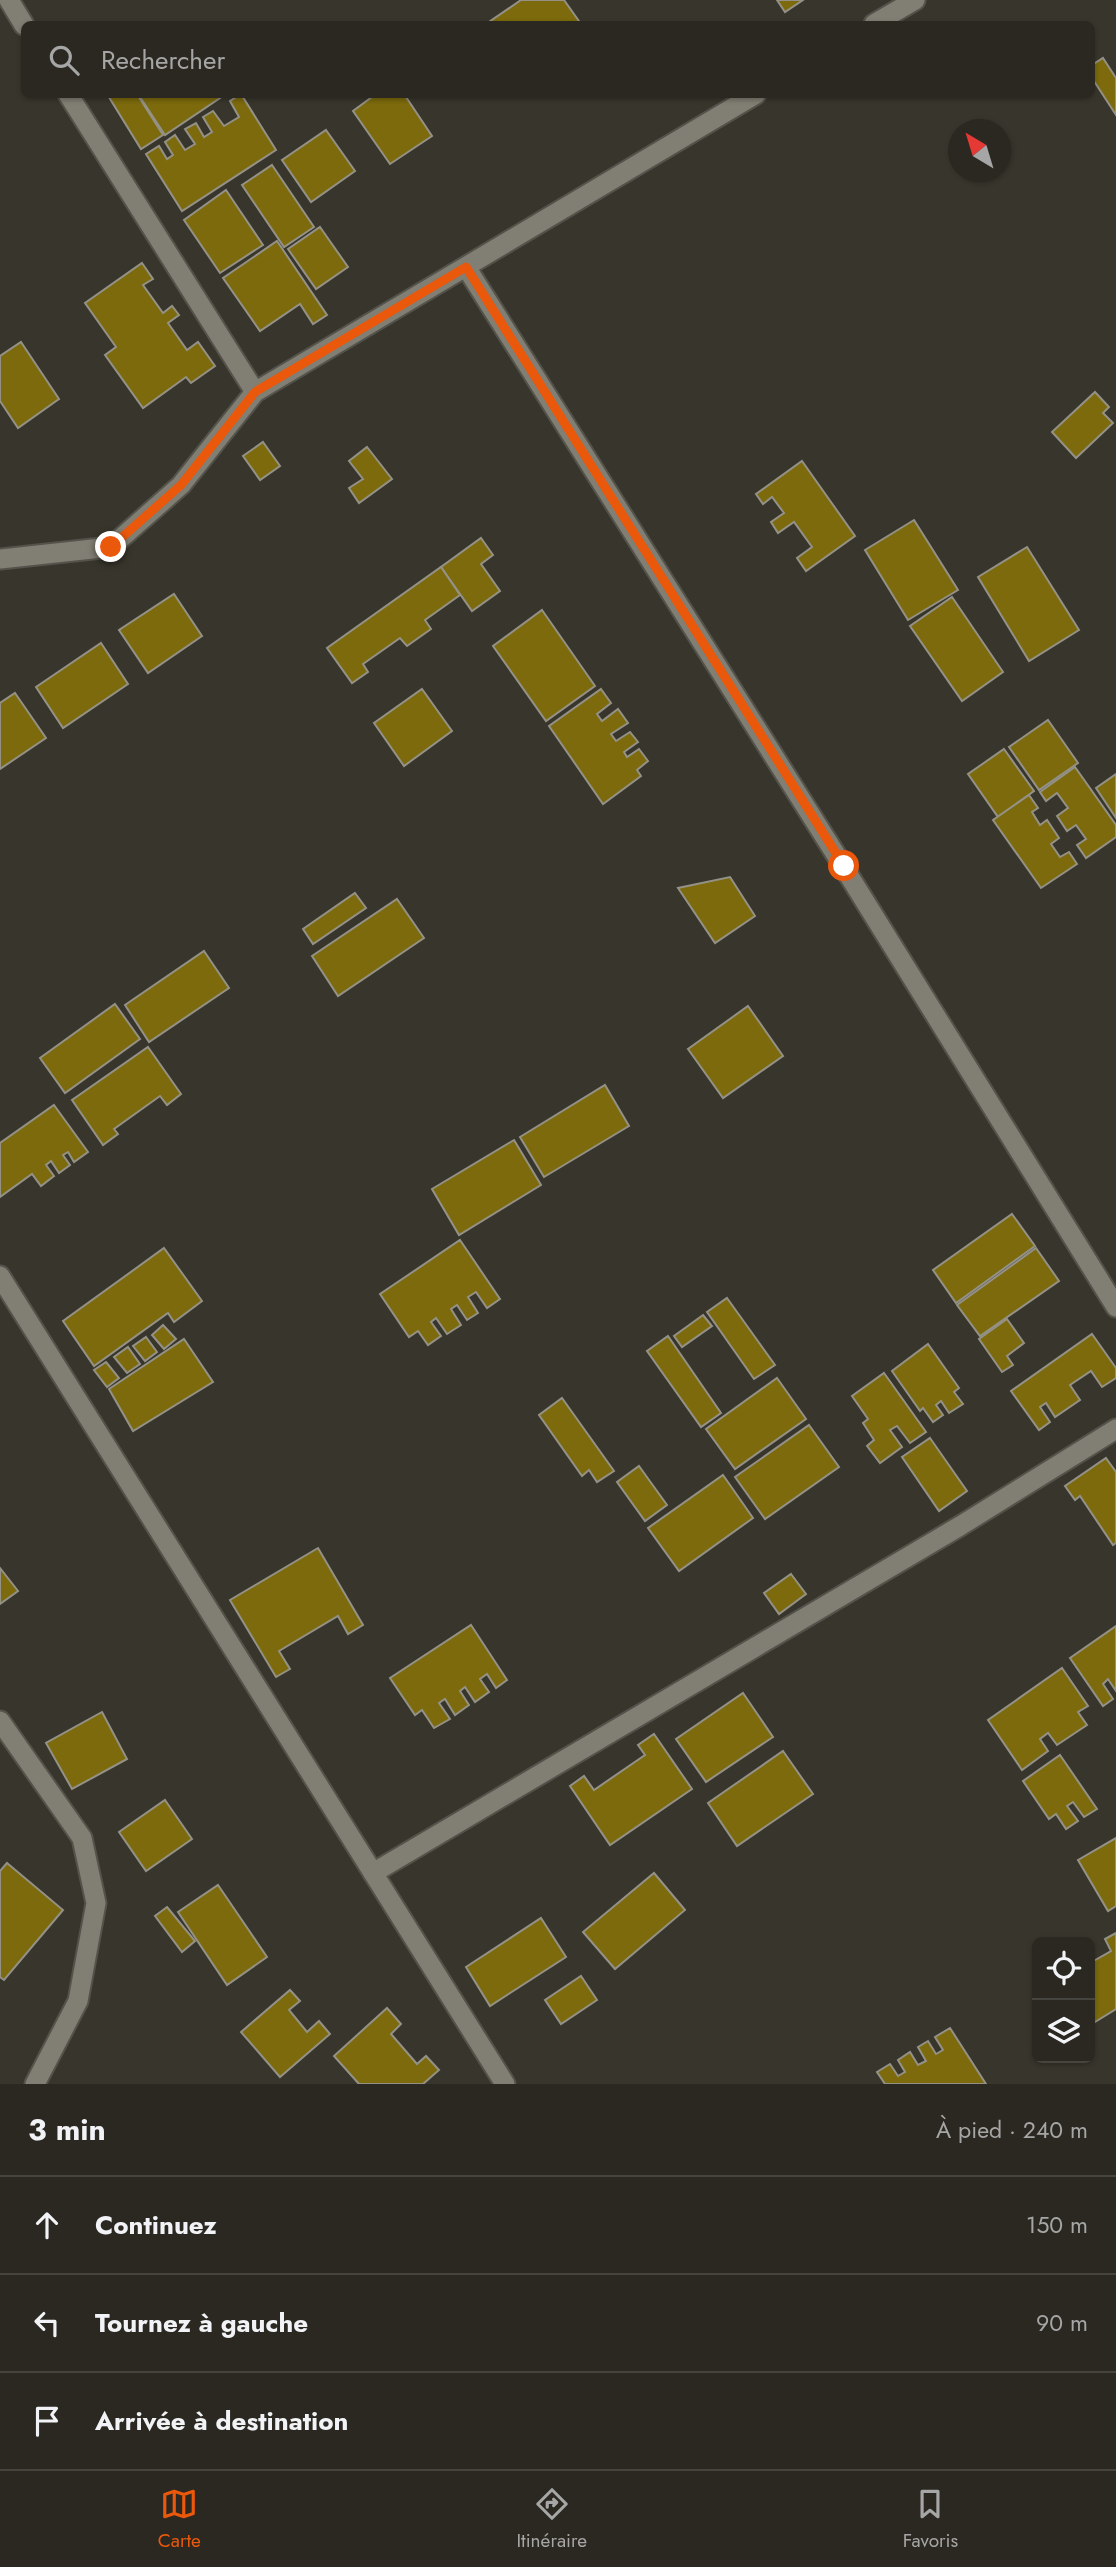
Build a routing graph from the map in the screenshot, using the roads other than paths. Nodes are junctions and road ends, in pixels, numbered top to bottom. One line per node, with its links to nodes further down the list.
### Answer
1 (9, 0): 3 (street)
2 (915, 0): 4 (street)
3 (22, 21)
4 (879, 21)
5 (71, 98): 8 (street)
6 (749, 98): 7 (street)
7 (466, 267): 8 (street); 11 (street)
8 (255, 392): 9 (street)
9 (0, 559)
10 (0, 1276): 14 (street)
11 (1116, 1307)
12 (1116, 1429): 14 (street)
13 (0, 1721): 15 (street)
14 (373, 1873): 16 (street)
15 (35, 2084)
16 (505, 2084)

